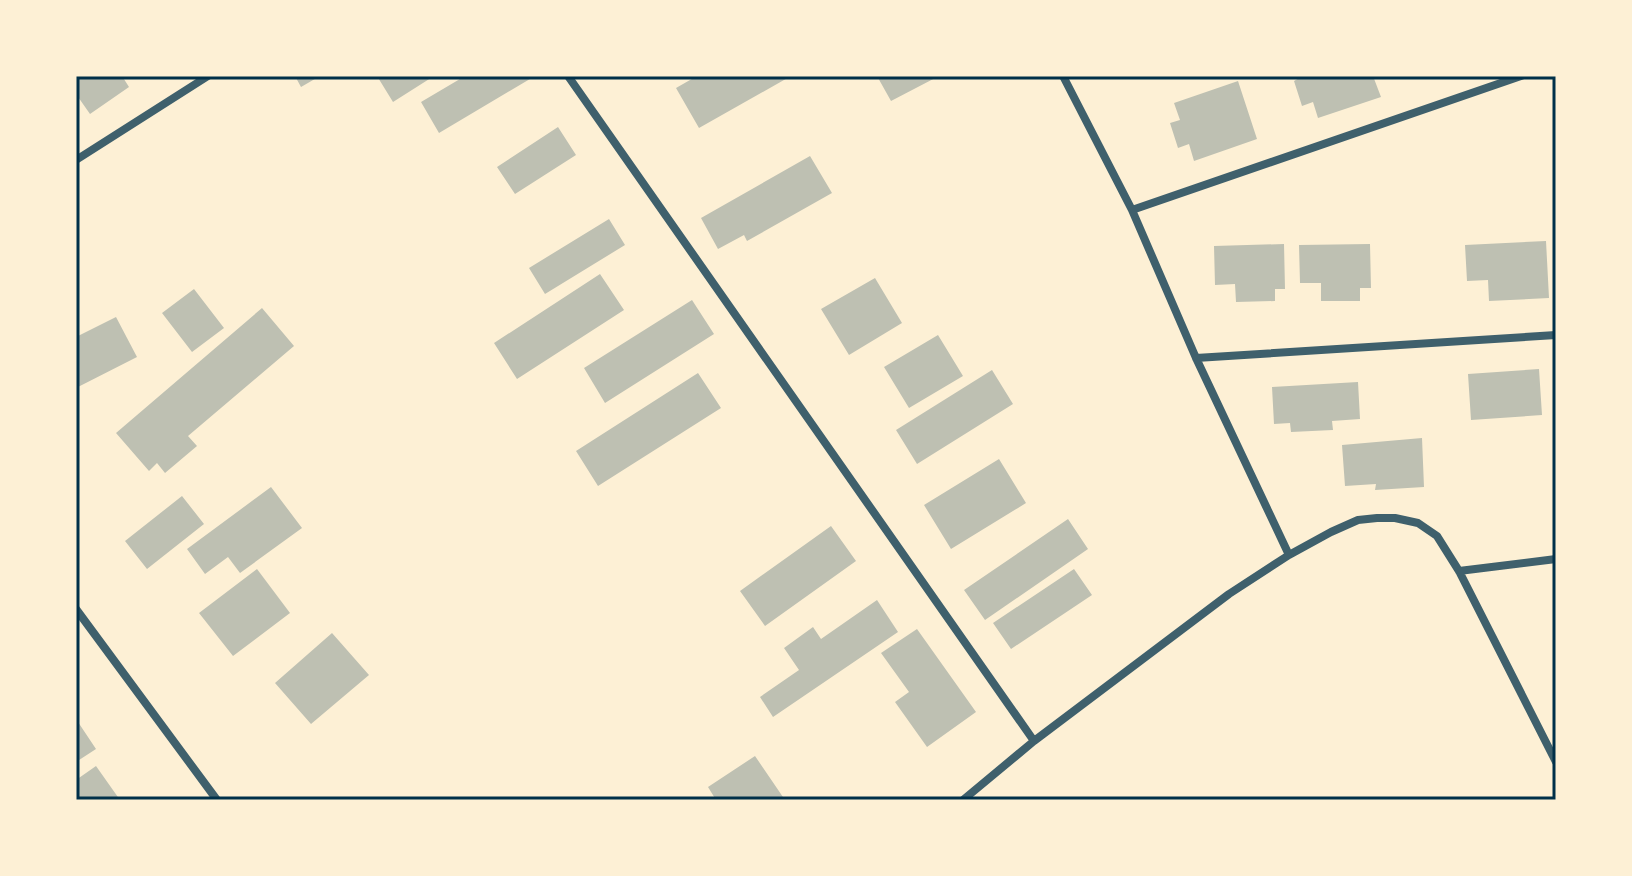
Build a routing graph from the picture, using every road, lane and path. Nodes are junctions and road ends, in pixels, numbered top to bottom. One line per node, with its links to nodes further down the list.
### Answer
1 (208, 76): 5 (street)
2 (568, 76): 13 (street)
3 (1063, 76): 6 (street)
4 (1521, 76): 6 (street)
5 (76, 160)
6 (1132, 210): 8 (street)
7 (1556, 335): 8 (street)
8 (1196, 358): 9 (street)
9 (1289, 555): 11 (street); 13 (street)
10 (1556, 559): 11 (street)
11 (1459, 571): 14 (street)
12 (76, 609): 15 (street)
13 (1034, 741): 16 (street)
14 (1556, 762)
15 (217, 800)
16 (963, 800)

